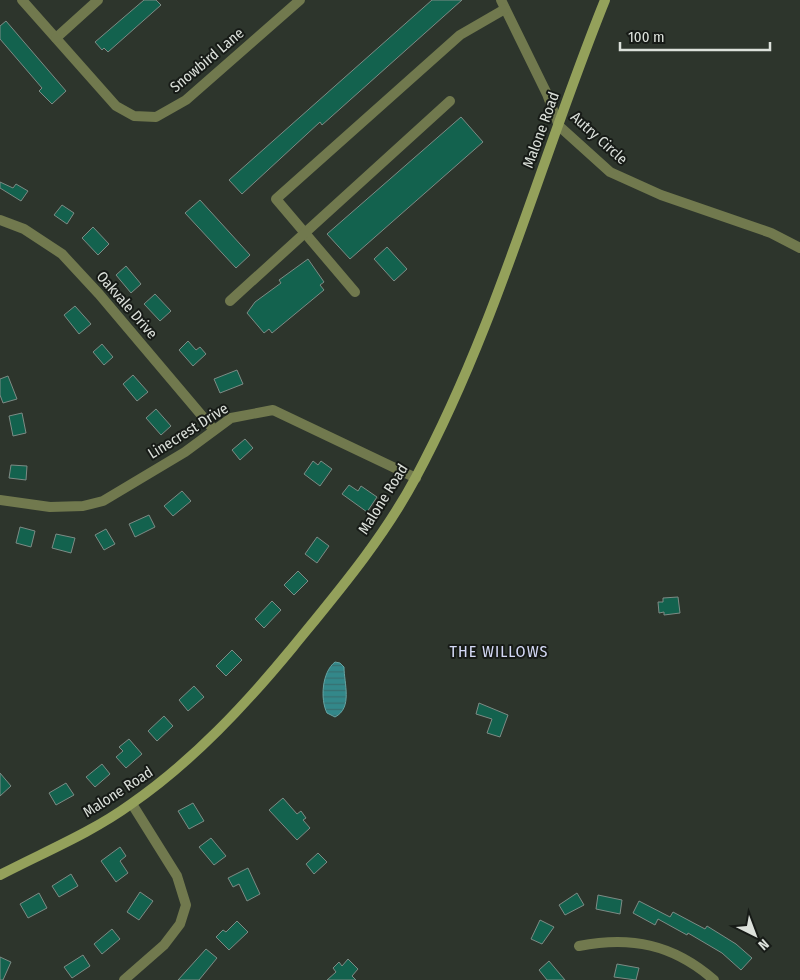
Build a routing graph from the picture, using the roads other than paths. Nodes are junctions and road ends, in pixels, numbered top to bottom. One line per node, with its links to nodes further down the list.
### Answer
1 (22, 0): 6 (street, Snowbird Lane)
2 (98, 0): 6 (street)
3 (300, 0): 6 (street, Snowbird Lane)
4 (605, 0): 8 (street, Malone Road)
5 (503, 4): 8 (street, Autry Circle); 10 (street)
6 (56, 38)
7 (450, 102): 10 (street)
8 (559, 126): 11 (street, Autry Circle); 15 (street, Malone Road)
9 (0, 220): 14 (street, Oakvale Drive)
10 (304, 233): 12 (street); 13 (street)
11 (800, 248)
12 (354, 292)
13 (230, 301)
14 (214, 430): 15 (street, Linecrest Drive); 16 (street, Linecrest Drive)
15 (416, 478): 17 (street, Malone Road)
16 (0, 500)
17 (132, 804): 18 (street, Malone Road); 20 (street)
18 (0, 875)
19 (579, 946): 21 (street)
20 (124, 980)
21 (714, 980)

